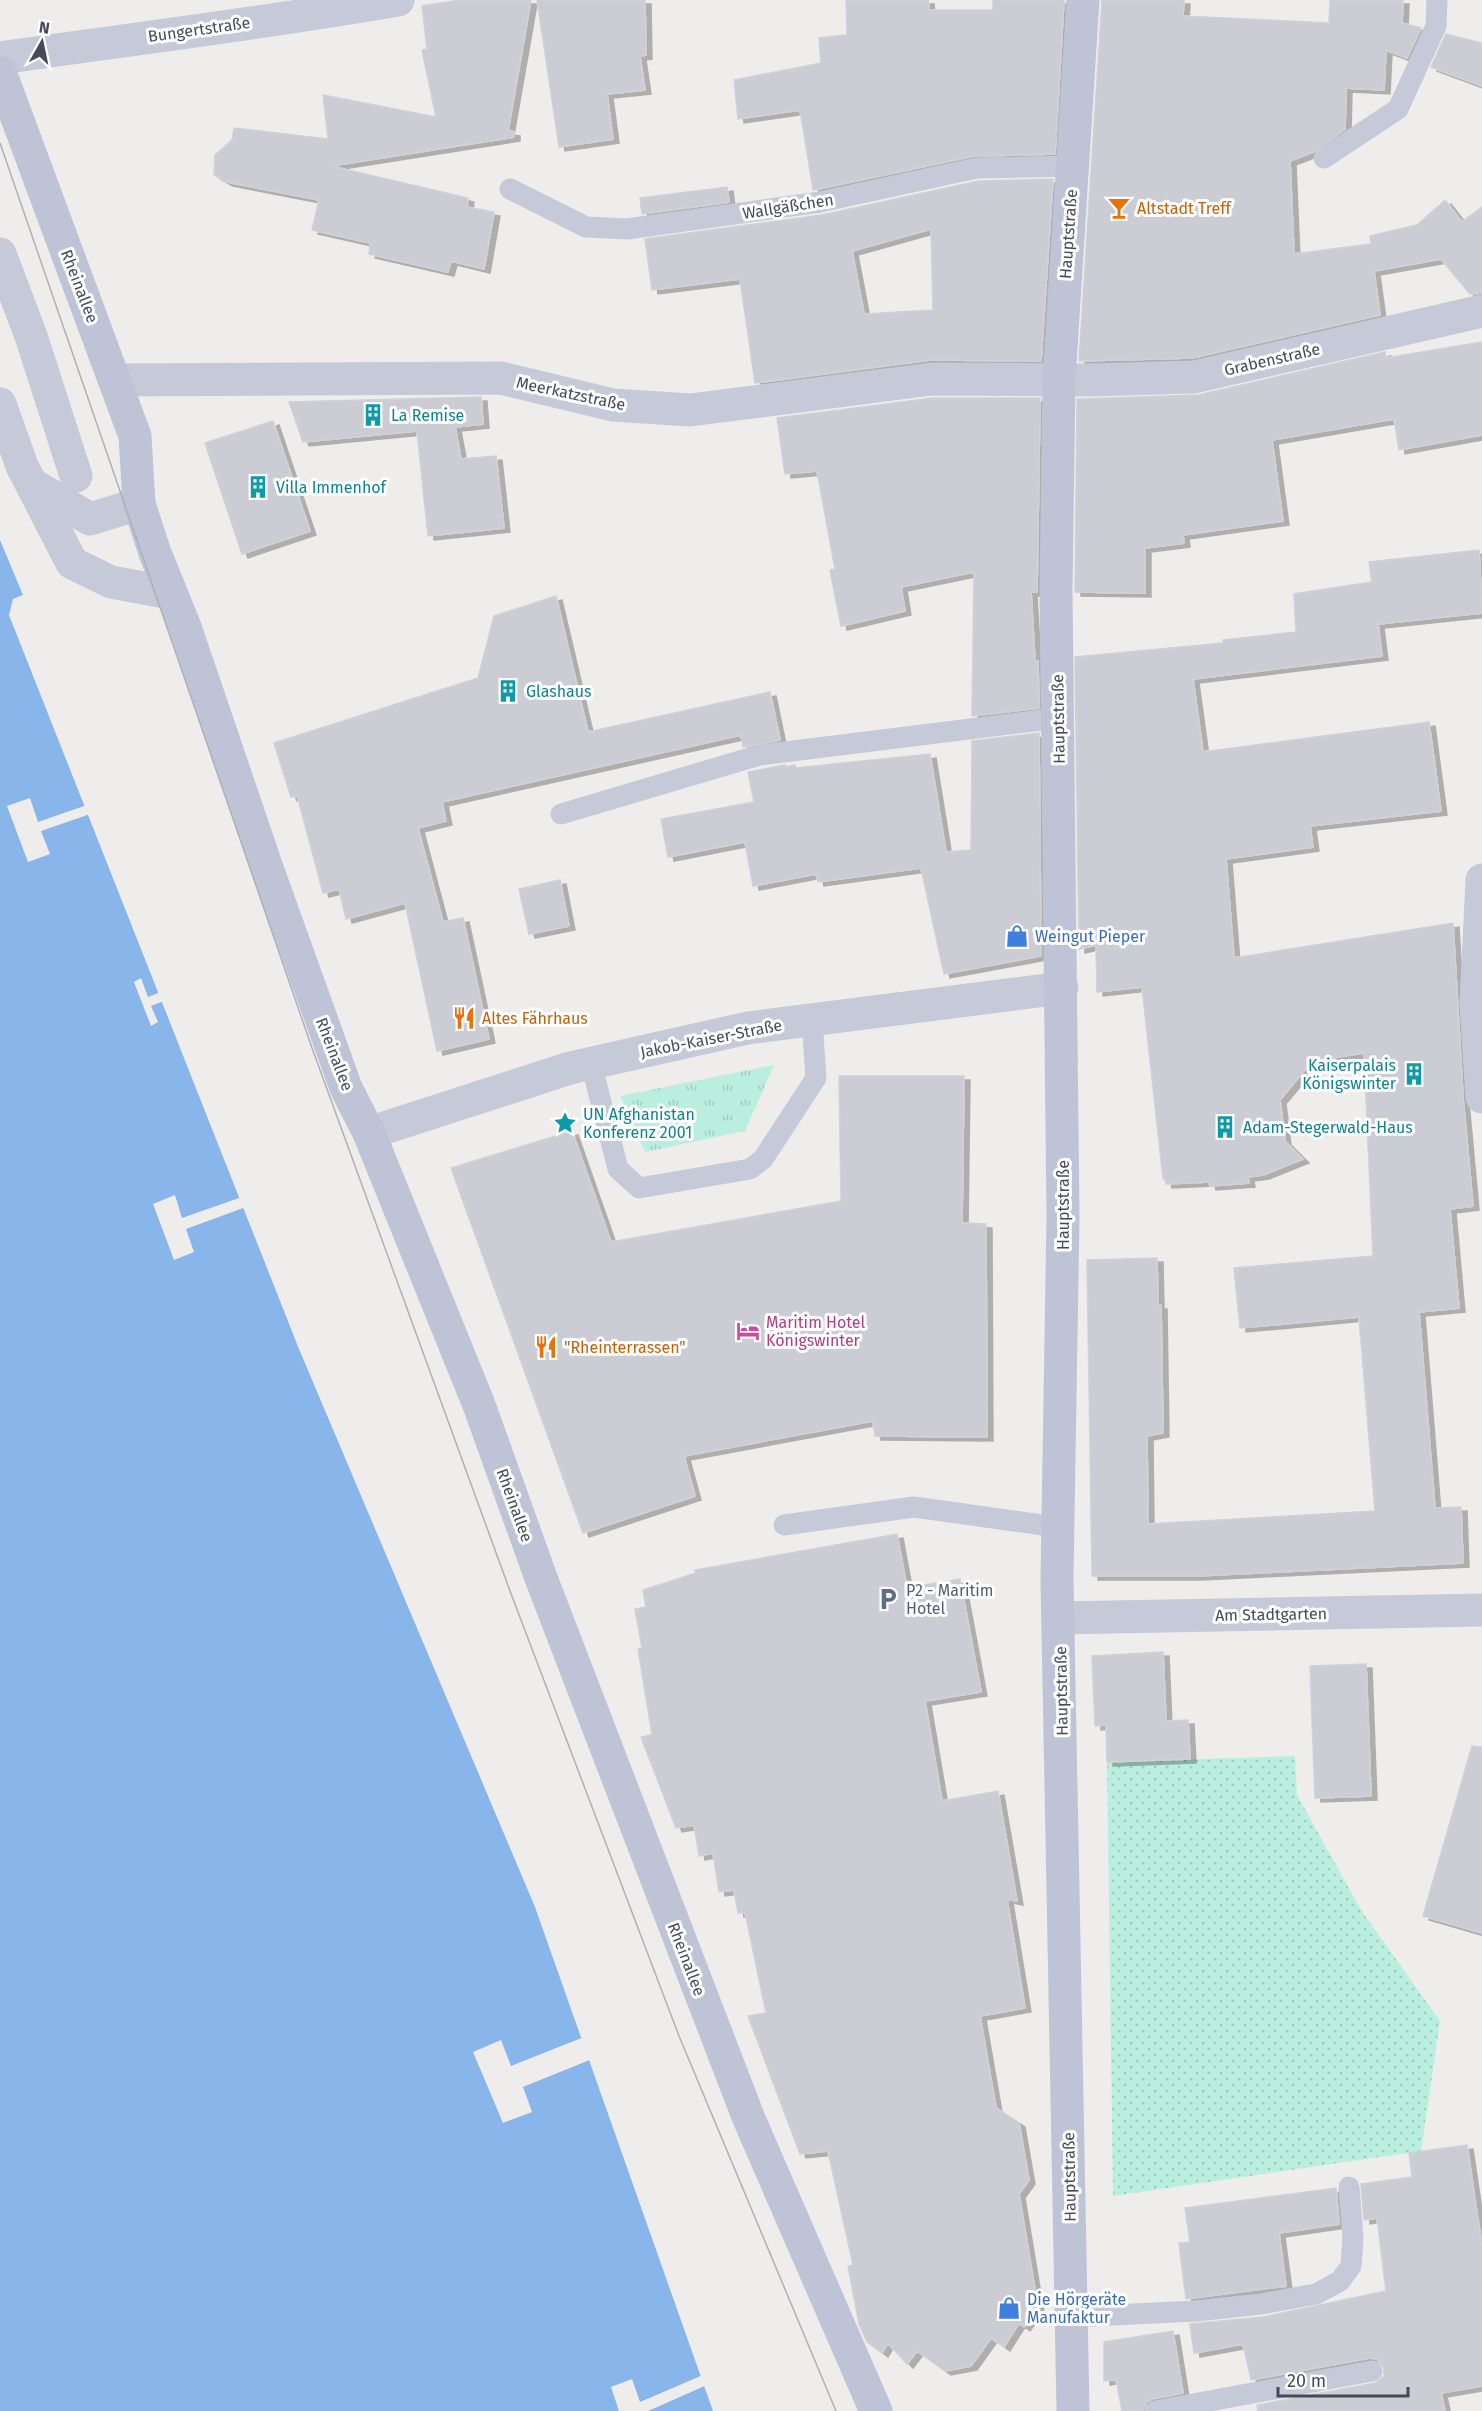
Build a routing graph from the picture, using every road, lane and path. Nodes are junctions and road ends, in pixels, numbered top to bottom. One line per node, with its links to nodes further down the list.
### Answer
1 (394, 0): 4 (street, Bungertstraße)
2 (1083, 0): 7 (street, Hauptstraße)
3 (1437, 0): 6 (lane)
4 (0, 58)
5 (0, 72): 11 (street, Rheinallee)
6 (1324, 158)
7 (1072, 166): 8 (lane, Wallgäßchen); 12 (street, Hauptstraße)
8 (510, 189)
9 (0, 254): 14 (street)
10 (1482, 311): 12 (street, Grabenstraße)
11 (116, 380): 12 (street, Meerkatzstraße); 16 (street, Rheinallee)
12 (1059, 380): 18 (street, Hauptstraße)
13 (0, 404): 15 (street)
14 (76, 476)
15 (34, 486): 16 (street); 17 (street)
16 (139, 504): 17 (street, Rheinallee)
17 (170, 593): 26 (street, Rheinallee)
18 (1058, 718): 19 (lane); 21 (street, Hauptstraße)
19 (561, 814)
20 (1482, 880): 22 (street)
21 (1062, 988): 23 (street, Jakob-Kaiser-Straße); 28 (street, Hauptstraße)
22 (1479, 992): 25 (street)
23 (812, 1020): 24 (street, Jakob-Kaiser-Straße); 24 (lane)
24 (591, 1063): 26 (street, Jakob-Kaiser-Straße)
25 (1482, 1097)
26 (369, 1132): 34 (street, Rheinallee)
27 (784, 1525): 28 (lane)
28 (1057, 1527): 30 (street, Hauptstraße)
29 (1482, 1610): 30 (street, Am Stadtgarten)
30 (1059, 1618): 32 (street, Hauptstraße)
31 (1349, 2187): 32 (lane)
32 (1071, 2317): 35 (street, Hauptstraße)
33 (1372, 2371): 36 (lane)
34 (876, 2411)
35 (1073, 2411)
36 (1155, 2411)

